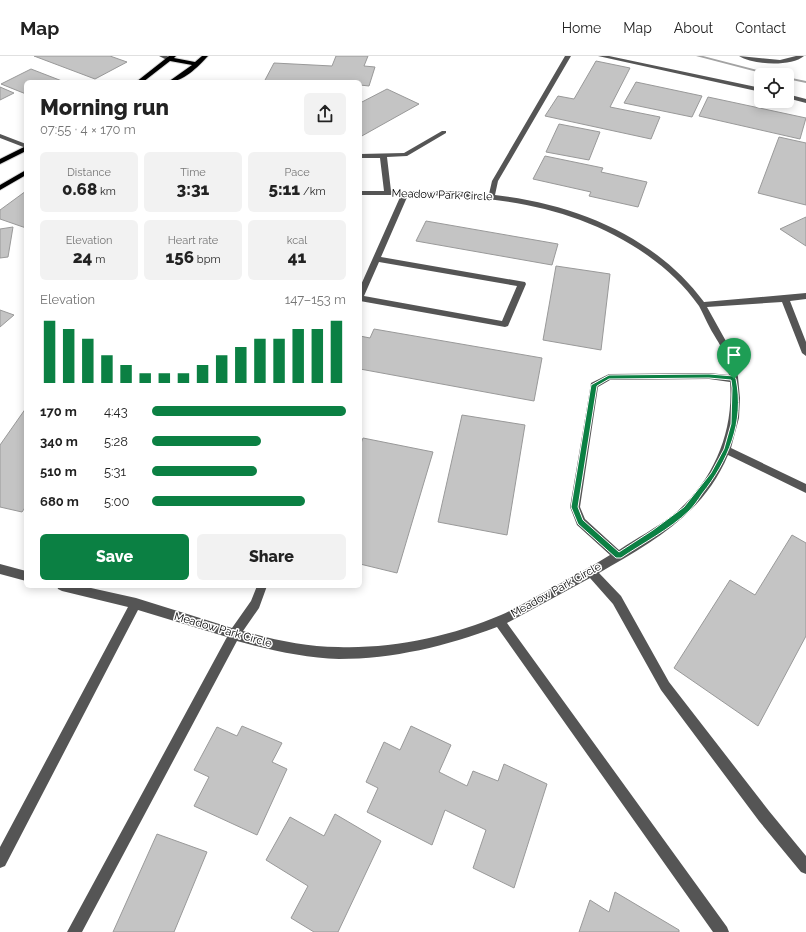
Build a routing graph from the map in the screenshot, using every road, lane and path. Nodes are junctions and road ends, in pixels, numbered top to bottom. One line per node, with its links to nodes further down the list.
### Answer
1 (162, 56): 7 (street)
2 (205, 56): 8 (main road)
3 (568, 56): 26 (street)
4 (601, 56): 11 (street)
5 (742, 56): 6 (street)
6 (801, 56)
7 (171, 57): 8 (main road); 9 (main road)
8 (195, 64): 10 (main road)
9 (142, 80)
10 (174, 80)
11 (754, 89)
12 (794, 98): 13 (street)
13 (806, 101)
14 (444, 132): 19 (street)
15 (0, 136): 16 (street)
16 (24, 146)
17 (24, 148): 20 (main road)
18 (362, 156): 19 (street)
19 (383, 156): 24 (street)
20 (0, 162)
21 (24, 173): 22 (main road)
22 (0, 188)
23 (362, 193): 24 (street, Meadow Park Circle)
24 (388, 193): 25 (street, Meadow Park Circle)
25 (405, 193): 26 (street, Meadow Park Circle); 27 (street)
26 (492, 195): 32 (street, Meadow Park Circle)
27 (376, 259): 28 (street); 30 (street)
28 (362, 292)
29 (806, 296): 31 (street)
30 (362, 297)
31 (785, 299): 32 (street); 33 (street)
32 (702, 305): 35 (street, Meadow Park Circle)
33 (803, 339): 34 (street)
34 (806, 352)
35 (734, 379): 36 (street, Meadow Park Circle); 38 (street)
36 (727, 450): 37 (street); 38 (street, Meadow Park Circle)
37 (806, 489)
38 (618, 556): 40 (street, Meadow Park Circle)
39 (0, 569): 41 (street)
40 (592, 573): 45 (street, Meadow Park Circle); 48 (street)
41 (24, 575)
42 (71, 588): 44 (street, Meadow Park Circle)
43 (261, 588): 46 (street)
44 (136, 603): 46 (street, Meadow Park Circle); 47 (street)
45 (499, 622): 46 (street, Meadow Park Circle); 50 (street)
46 (234, 635): 49 (street)
47 (0, 861)
48 (806, 867)
49 (74, 932)
50 (722, 932)

